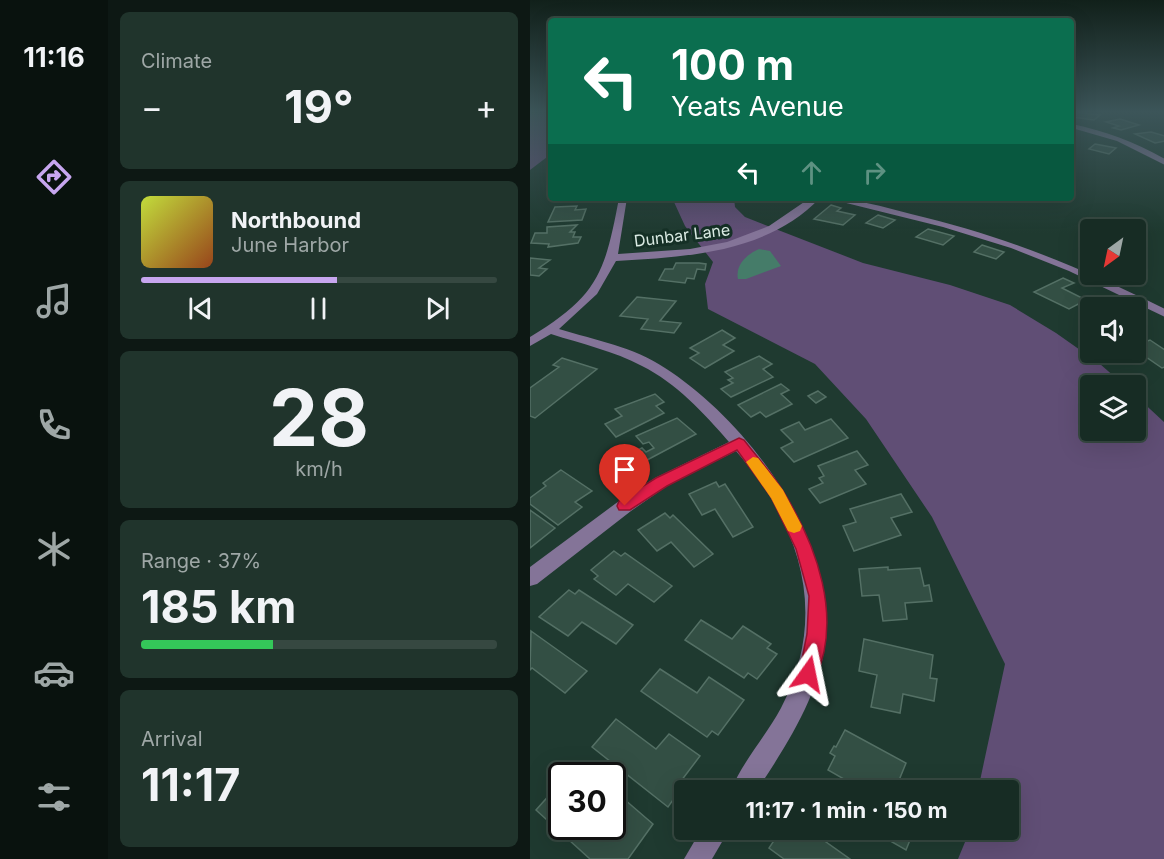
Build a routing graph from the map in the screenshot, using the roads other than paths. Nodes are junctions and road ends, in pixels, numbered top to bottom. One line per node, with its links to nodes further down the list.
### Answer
1 (1148, 153): 2 (street)
2 (1164, 164)
3 (622, 201): 6 (street)
4 (812, 201): 6 (street, Dunbar Lane)
5 (844, 201): 7 (street)
6 (611, 258): 8 (street)
7 (1164, 314)
8 (550, 330): 9 (street); 10 (street)
9 (530, 342)
10 (739, 443): 11 (street); 12 (street)
11 (530, 578)
12 (750, 780)
13 (709, 840): 14 (street)
14 (696, 859)

